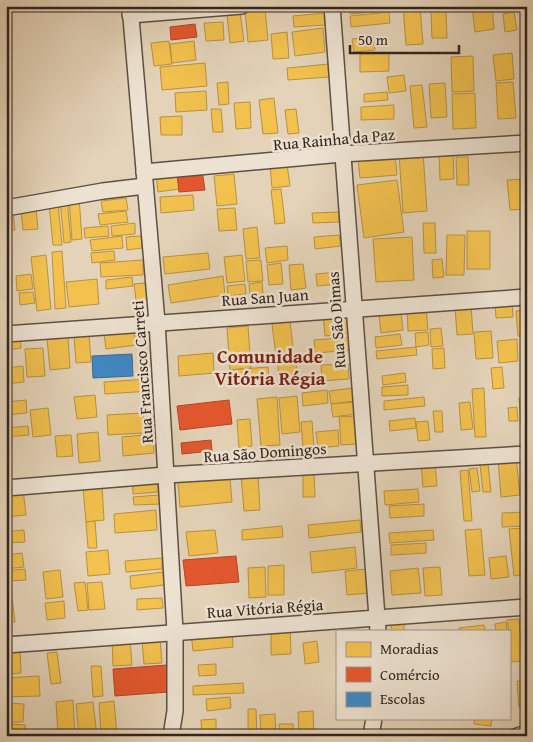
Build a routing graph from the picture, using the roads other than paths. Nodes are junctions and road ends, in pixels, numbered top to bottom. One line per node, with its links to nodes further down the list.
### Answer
1 (242, 6): 3 (street)
2 (332, 6): 5 (street, Rua São Dimas)
3 (130, 11): 6 (street, Rua Francisco Carreti)
4 (527, 143): 5 (street, Rua Rainha da Paz)
5 (342, 154): 6 (street, Rua Rainha da Paz); 9 (street, Rua São Dimas)
6 (145, 179): 7 (street, Rua Rainha da Paz); 10 (street, Rua Francisco Carreti)
7 (6, 208)
8 (527, 296): 9 (street, Rua San Juan)
9 (353, 309): 10 (street, Rua San Juan); 13 (street, Rua São Dimas)
10 (157, 322): 11 (street, Rua San Juan); 14 (street, Rua Francisco Carreti)
11 (6, 334)
12 (527, 454): 13 (street, Rua São Domingos)
13 (364, 463): 14 (street, Rua São Domingos); 17 (street, Rua São Dimas)
14 (166, 475): 15 (street, Rua São Domingos); 18 (street, Rua Francisco Carreti)
15 (6, 488)
16 (527, 607): 17 (street, Rua Vitória Régia)
17 (378, 624): 18 (street, Rua Vitória Régia)
18 (175, 631): 19 (street, Rua Vitória Régia); 22 (street, Rua Francisco Carreti)
19 (6, 645)
20 (374, 720): 23 (street)
21 (527, 734): 24 (street)
22 (171, 736)
23 (371, 736)
24 (517, 736)

